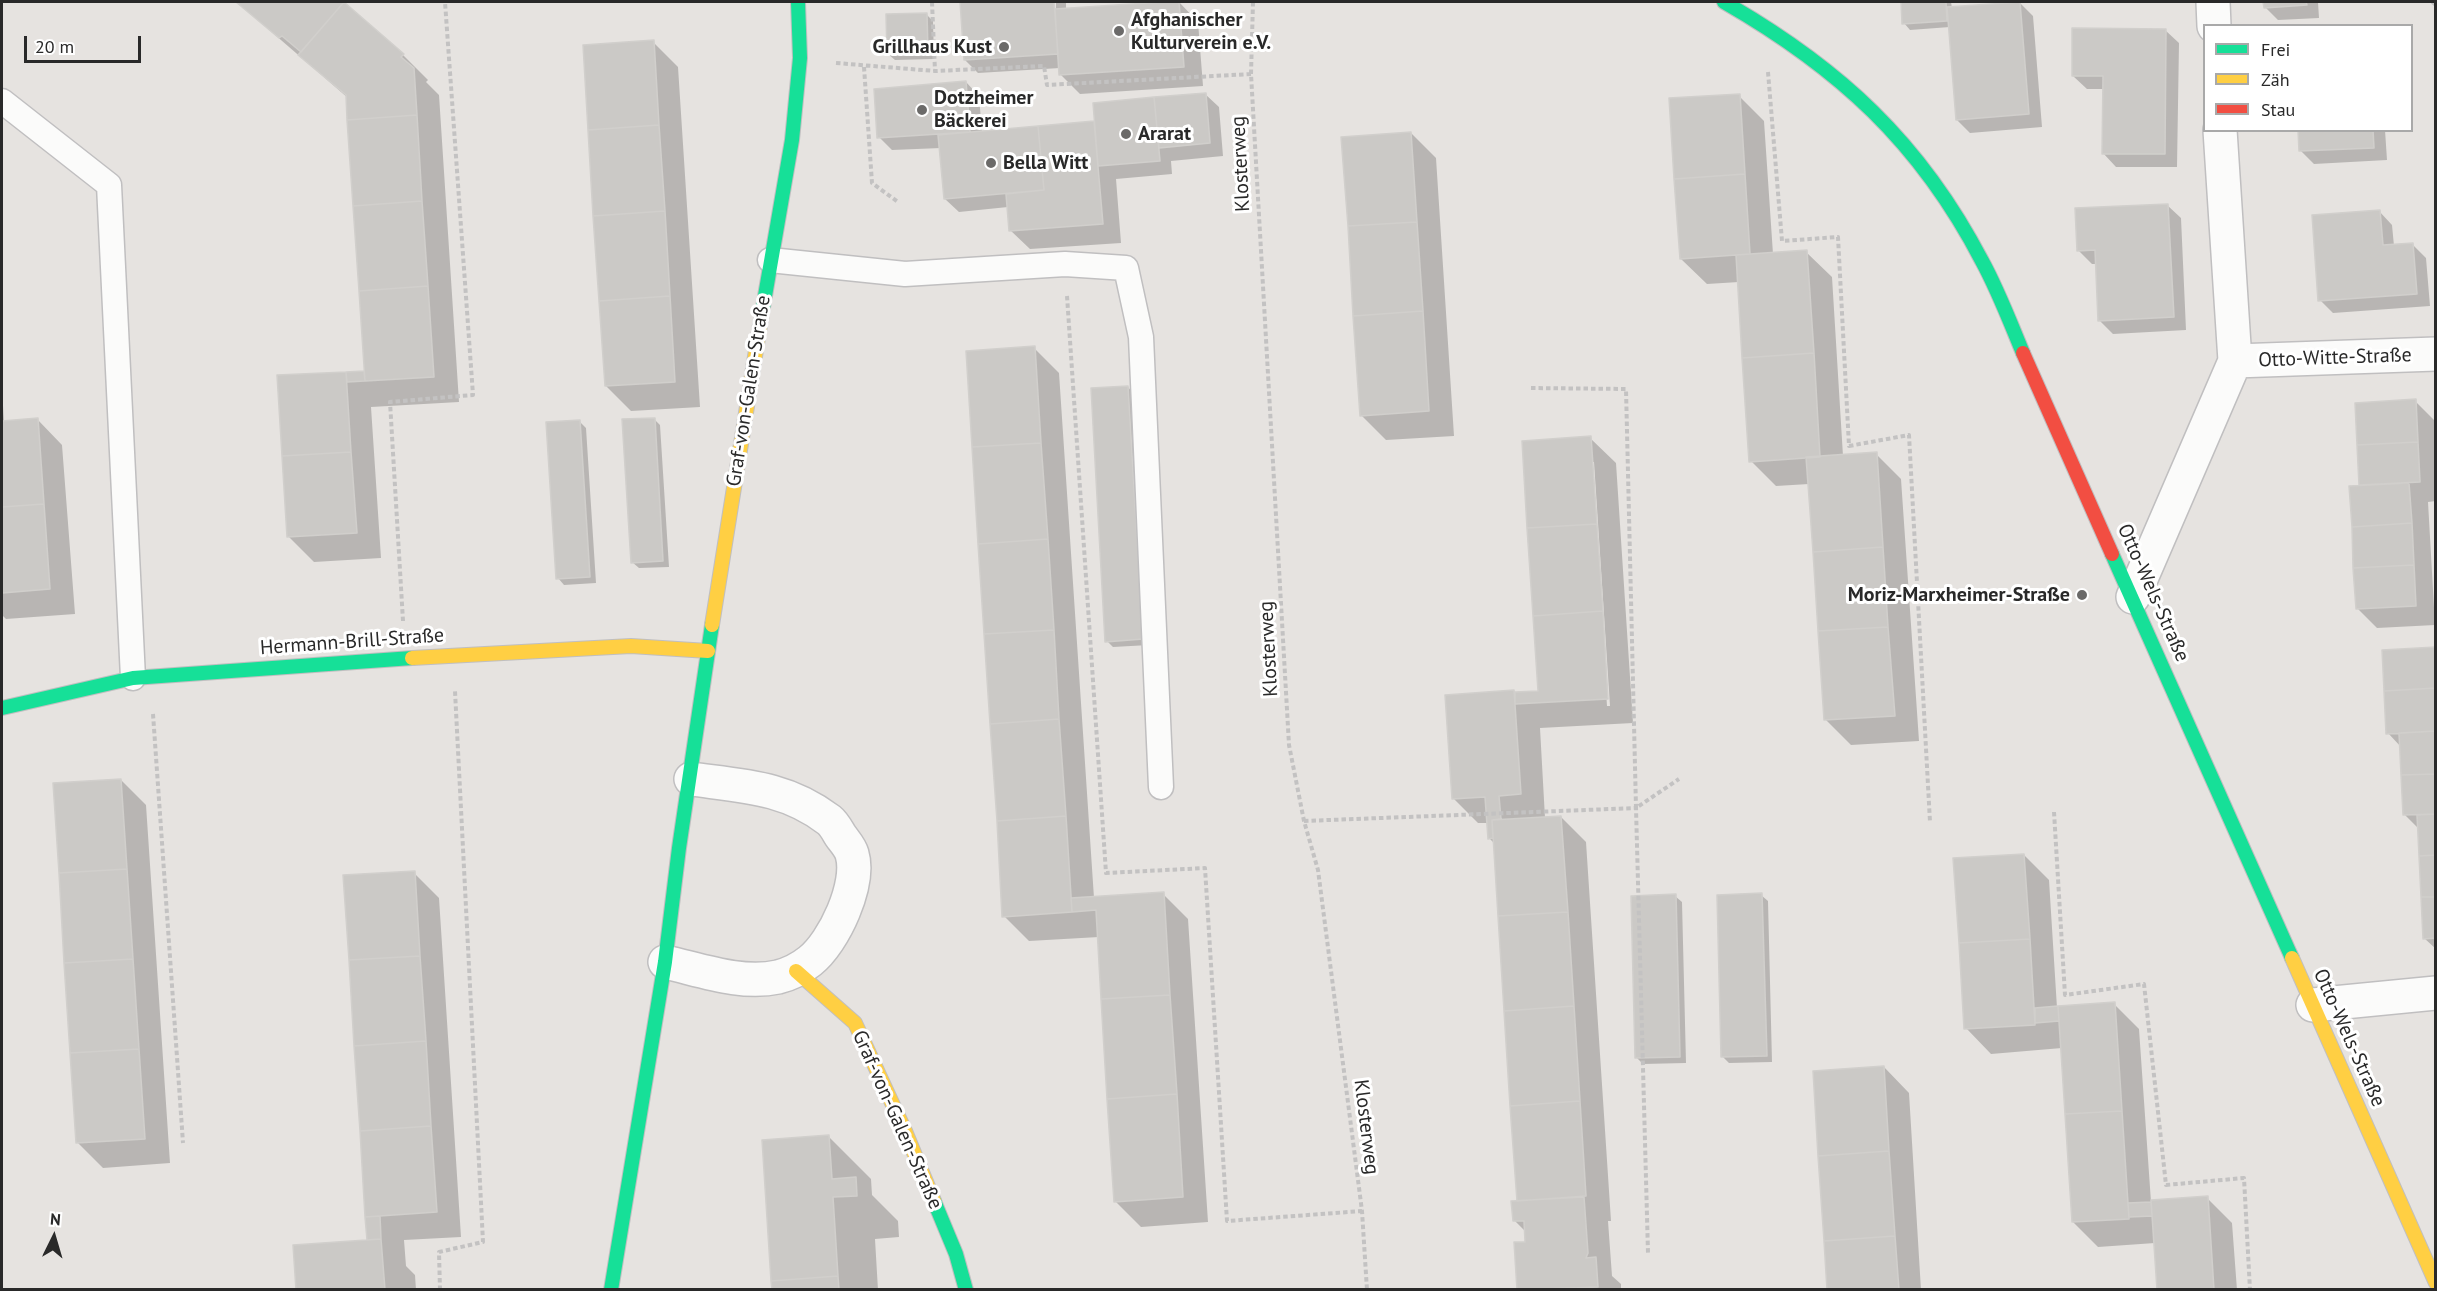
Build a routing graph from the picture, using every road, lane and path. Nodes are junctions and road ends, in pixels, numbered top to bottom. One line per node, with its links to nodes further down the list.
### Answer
1 (445, 2): 25 (path)
2 (798, 2): 11 (street, Graf-von-Galen-Straße)
3 (932, 2): 13 (path)
4 (1253, 2): 14 (path, Klosterweg)
5 (1724, 2): 9 (street, Otto-Wels-Straße)
6 (2212, 2): 10 (street)
7 (2432, 2): 8 (path)
8 (2436, 5)
9 (1764, 24): 22 (street, Otto-Wels-Straße); 34 (path)
10 (2214, 24)
11 (800, 58): 12 (path); 18 (street, Graf-von-Galen-Straße)
12 (864, 67): 13 (path); 17 (path)
13 (935, 71): 14 (path)
14 (1251, 74): 33 (path, Klosterweg)
15 (2, 101): 26 (lane)
16 (2220, 132): 20 (street)
17 (898, 202)
18 (770, 260): 23 (street, Graf-von-Galen-Straße); 30 (lane)
19 (2436, 354): 20 (street, Otto-Witte-Straße)
20 (2235, 361): 22 (street)
21 (1531, 387): 31 (path)
22 (2133, 597): 38 (street, Otto-Wels-Straße)
23 (708, 651): 24 (street, Hermann-Brill-Straße); 28 (street, Graf-von-Galen-Straße)
24 (454, 655): 25 (street, Hermann-Brill-Straße); 42 (path)
25 (405, 658): 26 (street, Hermann-Brill-Straße)
26 (142, 678): 27 (street, Hermann-Brill-Straße); 39 (path)
27 (2, 708)
28 (691, 779): 35 (street, Graf-von-Galen-Straße); 36 (street)
29 (1679, 779): 31 (path)
30 (1161, 786)
31 (1636, 808): 33 (path); 40 (path)
32 (2054, 812): 46 (path)
33 (1304, 821): 45 (path, Klosterweg)
34 (1930, 822)
35 (665, 962): 36 (street); 43 (street, Graf-von-Galen-Straße)
36 (796, 971): 44 (street, Graf-von-Galen-Straße)
37 (2436, 993): 38 (street)
38 (2313, 1005): 41 (street, Otto-Wels-Straße)
39 (183, 1143)
40 (1648, 1252)
41 (2436, 1283)
42 (440, 1290)
43 (611, 1290)
44 (966, 1290)
45 (1367, 1290)
46 (2250, 1290)

